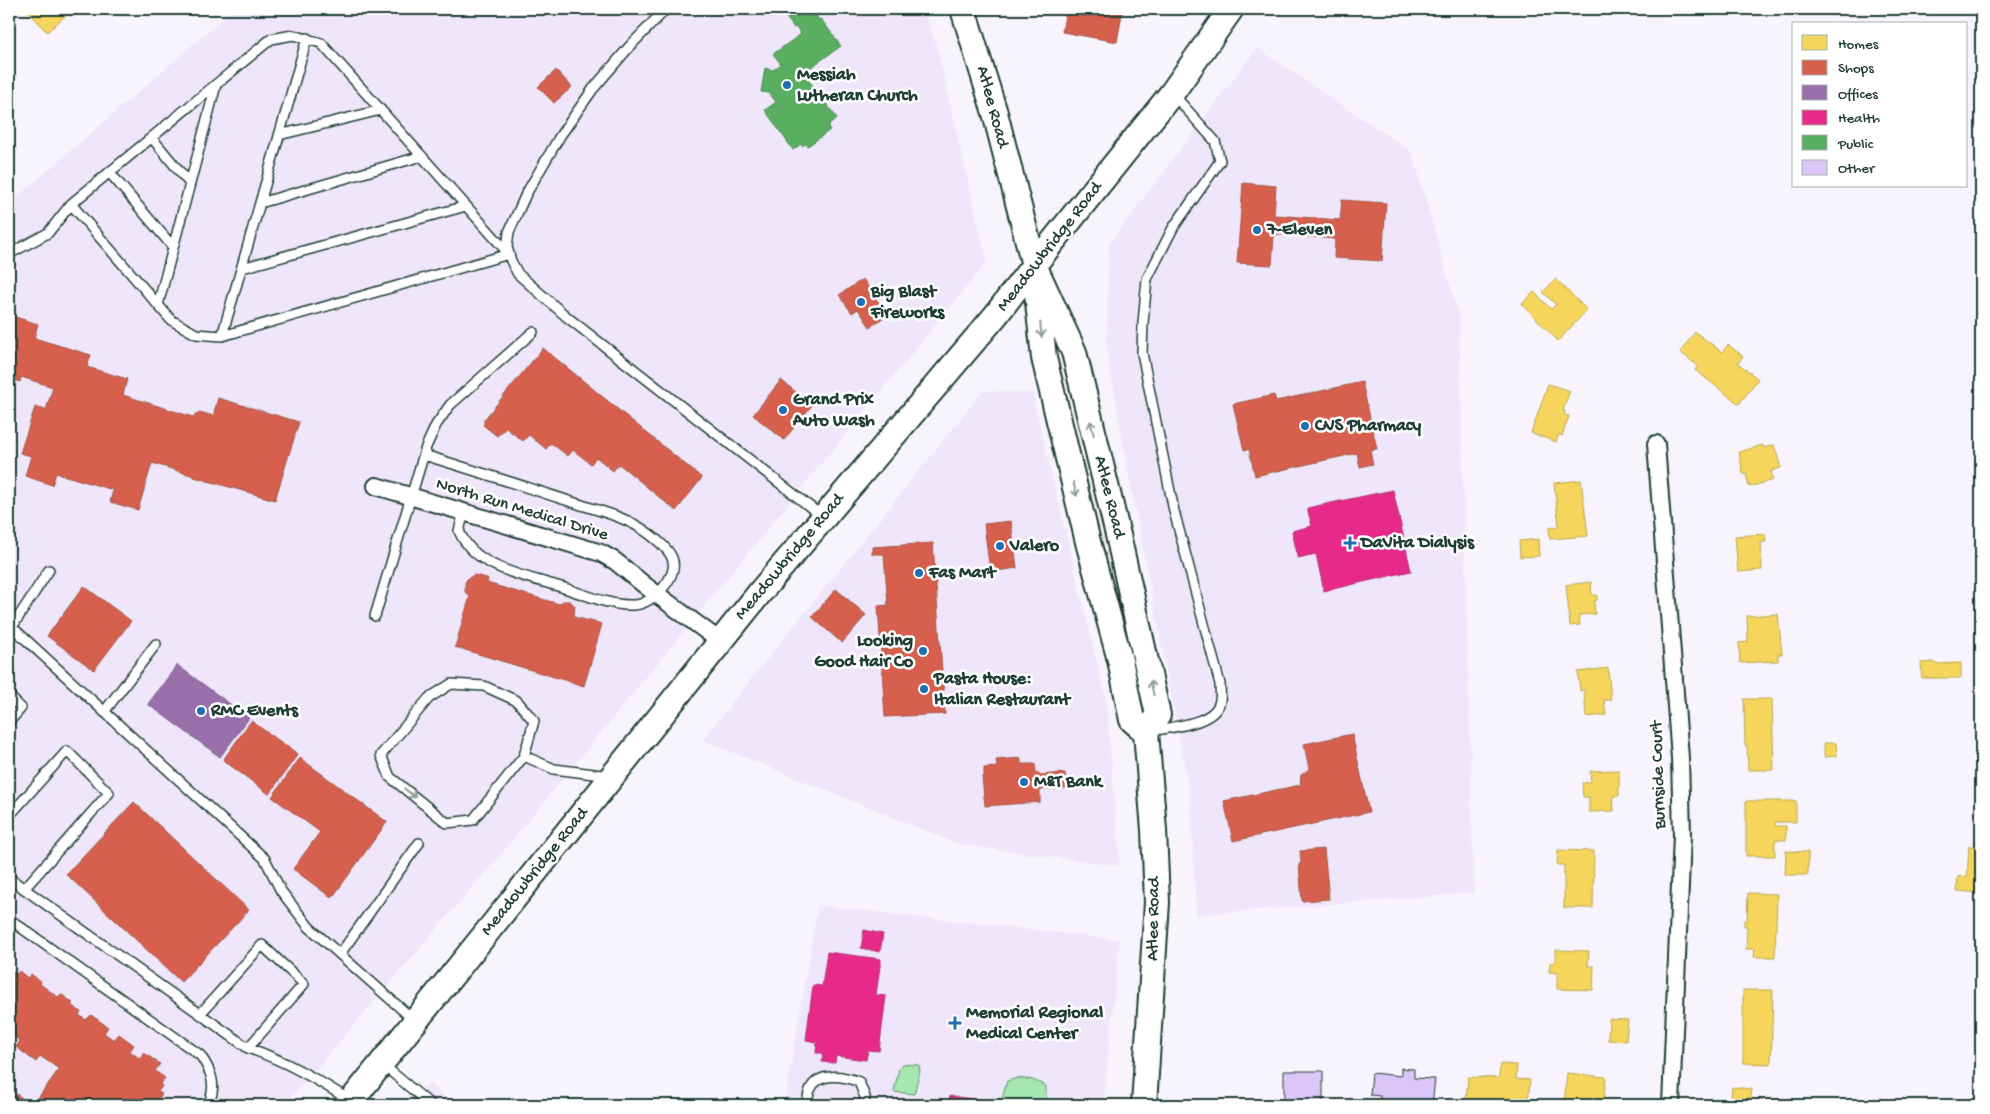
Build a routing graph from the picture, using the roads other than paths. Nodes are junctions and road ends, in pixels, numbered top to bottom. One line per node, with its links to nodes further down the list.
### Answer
1 (666, 9): 18 (lane)
2 (963, 9): 19 (main road, Atlee Road)
3 (1231, 9): 6 (main road, Meadowbridge Road)
4 (307, 38): 5 (lane); 7 (lane); 8 (lane)
5 (216, 85): 9 (lane); 12 (lane)
6 (1172, 93): 19 (main road, Meadowbridge Road); 38 (lane)
7 (381, 110): 8 (lane); 10 (lane)
8 (279, 135): 13 (lane)
9 (152, 138): 11 (lane); 12 (lane)
10 (422, 156): 13 (lane); 15 (lane)
11 (110, 172): 14 (lane); 16 (lane)
12 (190, 184): 16 (lane)
13 (260, 203): 20 (lane)
14 (71, 204): 17 (lane); 21 (lane)
15 (466, 206): 18 (lane); 20 (lane)
16 (173, 247): 21 (lane)
17 (9, 254)
18 (509, 254): 23 (lane); 29 (lane)
19 (1034, 265): 29 (main road, Meadowbridge Road); 38 (main road, Atlee Road, one-way to 38); 38 (main road, Atlee Road, one-way to 19)
20 (242, 268): 23 (lane)
21 (158, 305): 23 (lane)
22 (533, 332): 25 (lane)
23 (222, 336)
24 (1656, 444): 57 (street, Burnside Court)
25 (424, 455): 27 (lane); 31 (lane)
26 (376, 486): 27 (street, North Run Medical Drive)
27 (411, 496): 28 (street, North Run Medical Drive); 32 (lane)
28 (464, 512): 31 (street, North Run Medical Drive); 31 (lane)
29 (823, 517): 33 (main road, Meadowbridge Road)
30 (49, 570): 36 (lane)
31 (658, 595): 33 (street, North Run Medical Drive)
32 (375, 616)
33 (721, 642): 40 (main road, Meadowbridge Road)
34 (156, 644): 36 (lane)
35 (9, 696): 37 (lane)
36 (104, 712): 46 (lane)
37 (9, 722)
38 (1146, 732): 56 (main road, Atlee Road)
39 (524, 756): 39 (lane, one-way to 39); 40 (lane)
40 (613, 776): 48 (main road, Meadowbridge Road)
41 (9, 816): 44 (lane)
42 (419, 843): 46 (lane)
43 (9, 878): 44 (lane)
44 (24, 889): 47 (lane)
45 (9, 919): 52 (lane)
46 (340, 954): 48 (lane)
47 (200, 1014): 49 (lane); 49 (lane)
48 (416, 1021): 50 (main road, Meadowbridge Road)
49 (248, 1048): 51 (lane)
50 (382, 1064): 51 (main road, Meadowbridge Road); 53 (lane)
51 (349, 1103)
52 (208, 1105)
53 (431, 1105)
54 (807, 1105): 55 (lane)
55 (864, 1105)
56 (1144, 1105)
57 (1670, 1105)

